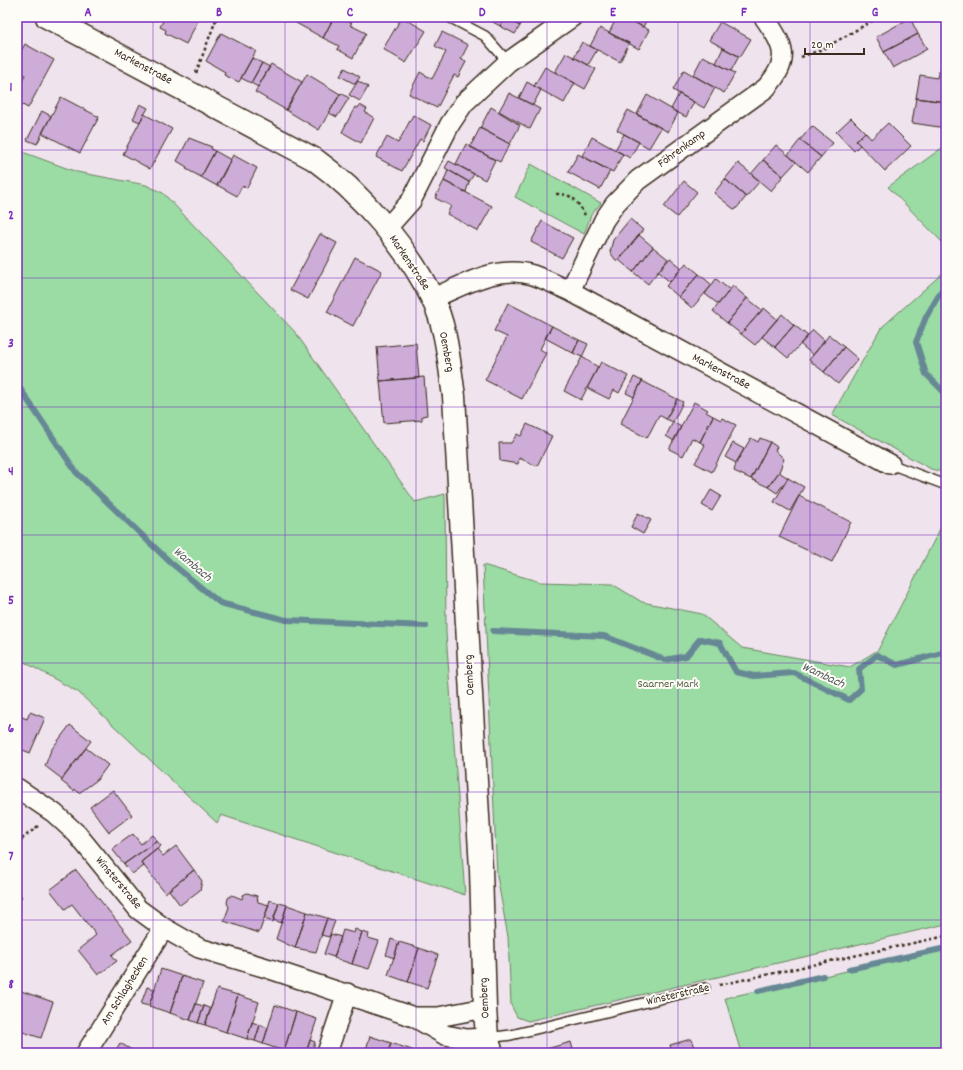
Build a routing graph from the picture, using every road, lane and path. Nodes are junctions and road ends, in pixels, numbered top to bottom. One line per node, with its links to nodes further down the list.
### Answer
1 (47, 17): 9 (street, Markenstraße)
2 (217, 17): 9 (path)
3 (449, 17): 7 (lane)
4 (572, 17): 7 (street)
5 (764, 17): 8 (street)
6 (879, 17): 8 (path)
7 (508, 62): 11 (street)
8 (782, 65): 12 (street, Föhrenkamp)
9 (189, 92): 11 (street, Markenstraße)
10 (556, 194): 12 (path)
11 (386, 229): 14 (street, Markenstraße)
12 (597, 234): 13 (street, Föhrenkamp)
13 (570, 291): 14 (street, Markenstraße); 15 (street, Markenstraße)
14 (433, 298): 24 (street, Oemberg)
15 (890, 464): 16 (lane, Markenstraße)
16 (946, 485)
17 (17, 788): 18 (street, Winsterstraße)
18 (54, 813): 19 (path); 20 (street, Winsterstraße)
19 (17, 843)
20 (164, 928): 23 (street, Winsterstraße); 27 (street, Am Schlaghecken)
21 (946, 936): 22 (path, Winsterstraße)
22 (705, 988): 26 (lane, Winsterstraße)
23 (347, 993): 25 (street, Winsterstraße); 28 (street)
24 (484, 1008): 25 (street, Winsterstraße); 26 (street, Oemberg)
25 (414, 1017): 26 (street, Winsterstraße)
26 (490, 1045)
27 (86, 1053)
28 (327, 1053)

